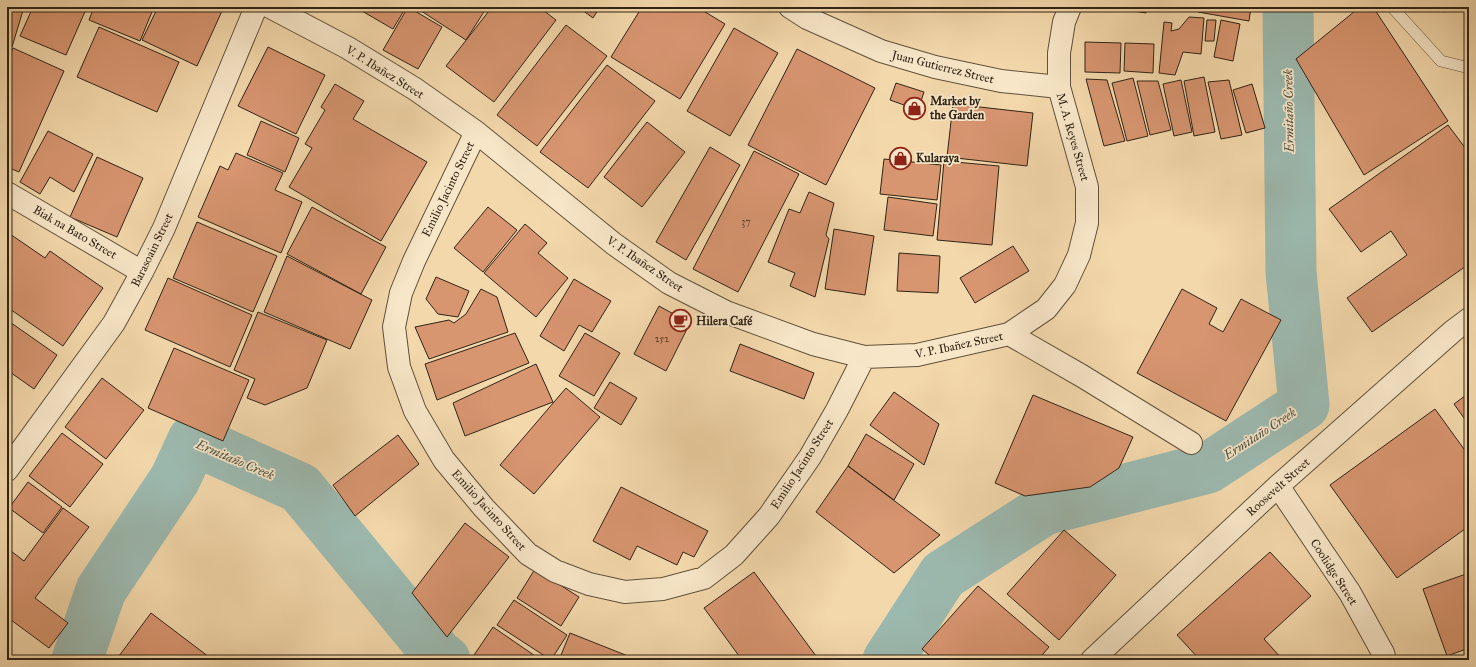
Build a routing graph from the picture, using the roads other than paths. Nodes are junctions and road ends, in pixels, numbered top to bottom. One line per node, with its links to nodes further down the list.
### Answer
1 (256, 7): 10 (street, Barasoain Street)
2 (270, 7): 8 (street, V. P. Ibañez Street)
3 (790, 7): 7 (street, Juan Gutierrez Street)
4 (1070, 7): 7 (street, M. A. Reyes Street)
5 (1392, 7): 6 (lane)
6 (1469, 68)
7 (1059, 87): 12 (street, M. A. Reyes Street)
8 (476, 132): 13 (street, V. P. Ibañez Street); 13 (street, Emilio Jacinto Street)
9 (7, 193): 10 (street, Biak na Bato Street)
10 (142, 272): 15 (street, Barasoain Street)
11 (1469, 319): 16 (street, Roosevelt Street)
12 (1009, 334): 13 (street, V. P. Ibañez Street); 14 (street, V. P. Ibañez Street)
13 (864, 357)
14 (1191, 444)
15 (7, 470)
16 (1278, 486): 17 (street, Roosevelt Street); 18 (street, Coolidge Street)
17 (1092, 660)
18 (1385, 660)

